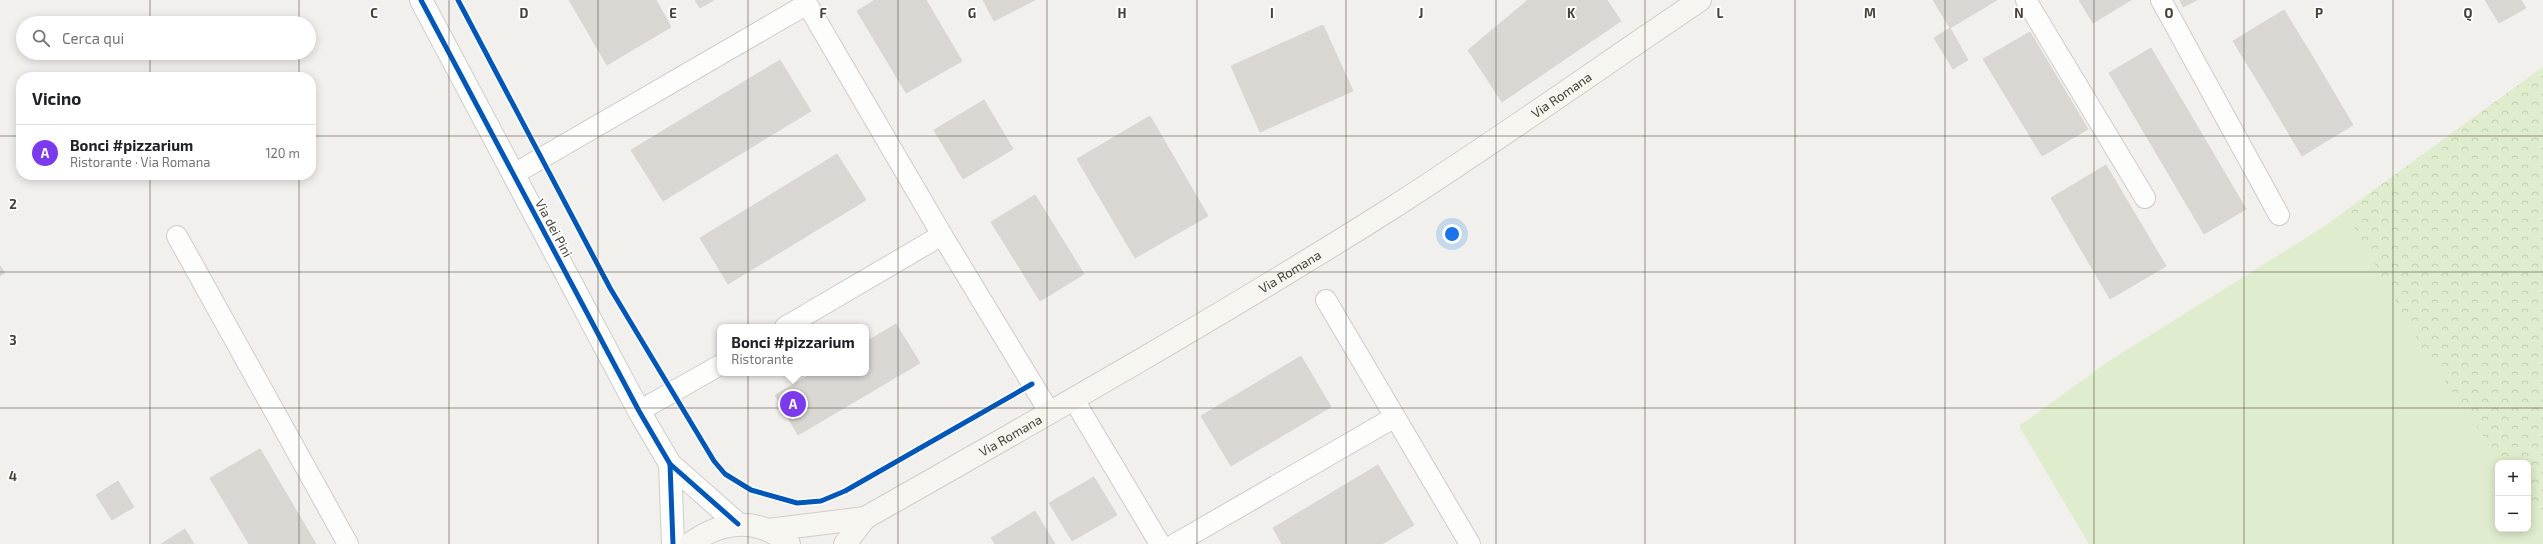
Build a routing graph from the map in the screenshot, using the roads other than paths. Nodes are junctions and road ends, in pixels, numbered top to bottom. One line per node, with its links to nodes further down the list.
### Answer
1 (421, 0): 5 (street, Via dei Pini)
2 (1700, 0): 13 (main road, Via Romana)
3 (2026, 0): 6 (lane)
4 (2161, 0): 7 (lane)
5 (514, 174): 8 (lane); 14 (street, Via dei Pini)
6 (2144, 198)
7 (2279, 215)
8 (942, 235): 11 (lane); 15 (lane)
9 (177, 236): 21 (lane)
10 (1326, 300): 16 (lane)
11 (790, 324)
12 (717, 367): 14 (lane)
13 (1074, 400): 15 (main road, Via Romana); 26 (lane)
14 (639, 412): 17 (street, Via dei Pini)
15 (1050, 413): 18 (main road, Via Romana)
16 (1395, 417): 27 (lane); 28 (lane)
17 (670, 464): 19 (street); 22 (street)
18 (865, 518): 20 (main road); 25 (main road)
19 (738, 524): 20 (main road); 23 (main road)
20 (768, 530): 24 (main road)
21 (348, 544)
22 (672, 544)
23 (690, 544)
24 (789, 544)
25 (845, 544)
26 (1160, 544)
27 (1176, 544)
28 (1470, 544)

